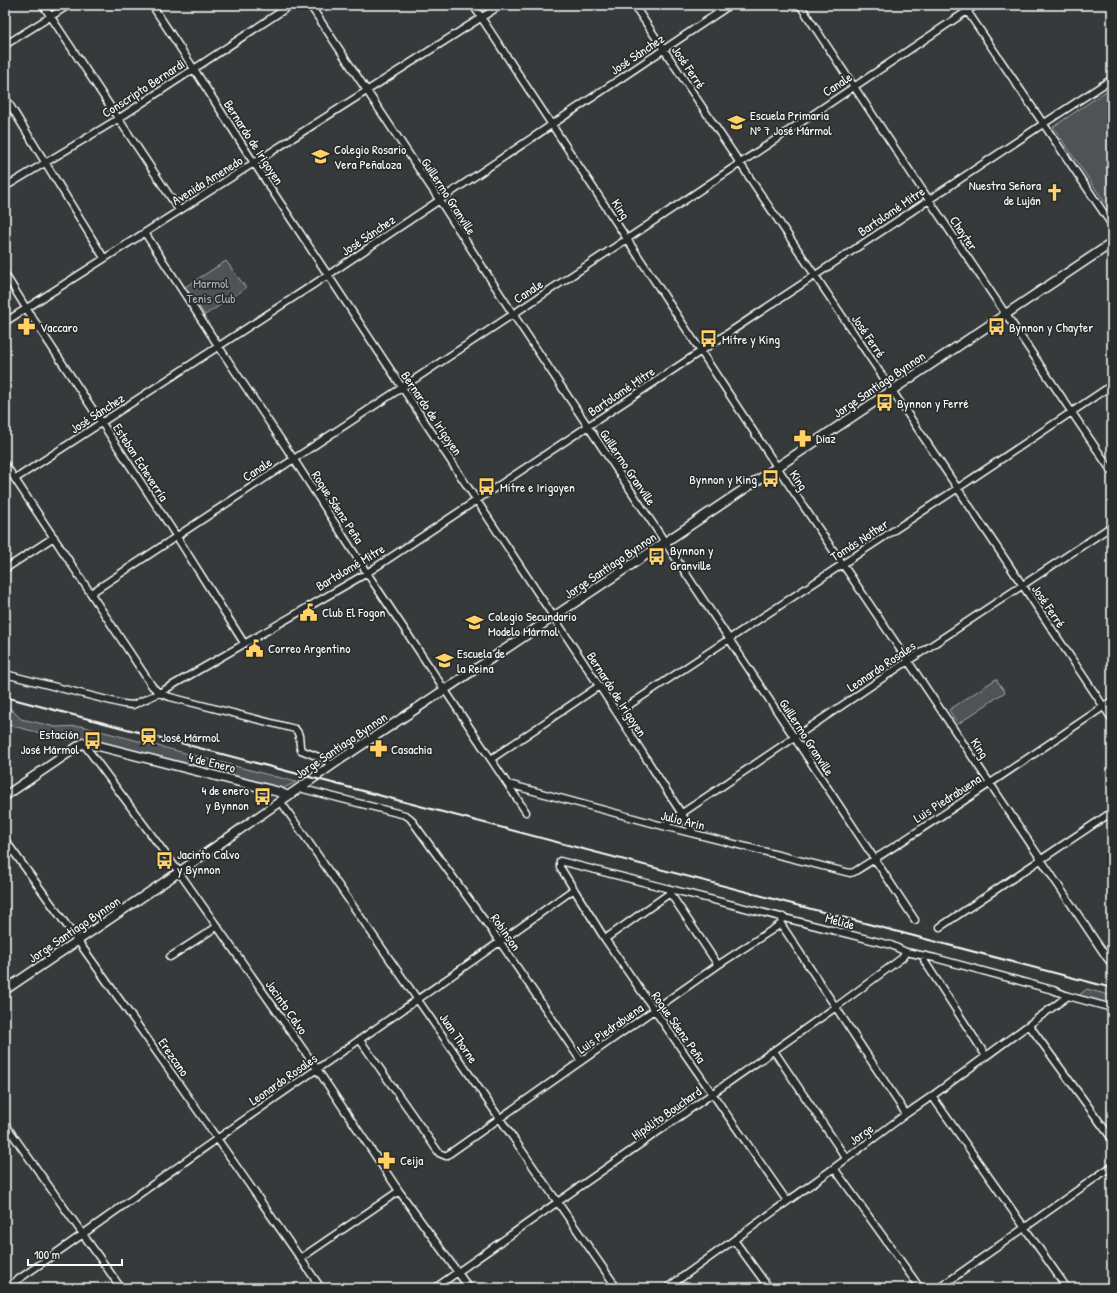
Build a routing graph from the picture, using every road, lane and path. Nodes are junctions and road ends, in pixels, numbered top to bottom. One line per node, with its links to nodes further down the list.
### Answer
1 (43, 5): 13 (street)
2 (69, 5): 13 (street)
3 (152, 5): 17 (street, Bernardo de Irigoyen)
4 (292, 5): 17 (street, Conscripto Bernardi)
5 (310, 5): 20 (street, Guillermo Granville)
6 (473, 5): 14 (street, King)
7 (501, 5): 14 (street, Avenida Amenedo)
8 (634, 5): 16 (street, José Ferré)
9 (730, 5): 16 (street, José Sánchez)
10 (800, 5): 19 (street, Chayter)
11 (976, 5): 12 (street, Canale)
12 (965, 8): 19 (street, Canale); 24 (street)
13 (51, 17): 15 (street); 22 (street)
14 (482, 18): 20 (street, Avenida Amenedo); 23 (street, King)
15 (5, 45)
16 (664, 49): 23 (street, José Sánchez); 26 (street, José Ferré)
17 (194, 69): 22 (street, Conscripto Bernardi); 27 (street, Bernardo de Irigoyen)
18 (1112, 79): 24 (street, Bartolomé Mitre)
19 (854, 86): 26 (street, Canale); 29 (street, Chayter)
20 (366, 91): 27 (street, Avenida Amenedo); 30 (street, Guillermo Granville)
21 (5, 97): 25 (street)
22 (118, 119): 25 (street, Conscripto Bernardi); 31 (street)
23 (552, 124): 30 (street, José Sánchez); 34 (street, King)
24 (1043, 124): 29 (street, Bartolomé Mitre); 32 (street)
25 (44, 162): 28 (street, Conscripto Bernardi); 36 (street)
26 (740, 162): 34 (street, Canale); 39 (street, José Ferré)
27 (254, 163): 31 (street, Avenida Amenedo); 38 (street, Bernardo de Irigoyen)
28 (5, 187)
29 (929, 200): 39 (street, Bartolomé Mitre); 42 (street, Chayter)
30 (440, 201): 38 (street, José Sánchez); 41 (street, Guillermo Granville)
31 (179, 210): 33 (street, Avenida Amenedo)
32 (1112, 225)
33 (145, 233): 36 (street, Avenida Amenedo); 44 (street, Roque Sáenz Peña)
34 (627, 239): 41 (street, Canale); 45 (street, King)
35 (1112, 243): 42 (street, Jorge Santiago Bynnon)
36 (104, 258): 40 (street, Avenida Amenedo)
37 (5, 274): 40 (street, Esteban Echeverría)
38 (328, 275): 44 (street, José Sánchez); 47 (street, Bernardo de Irigoyen)
39 (815, 276): 45 (street, Bartolomé Mitre); 48 (street, José Ferré)
40 (26, 308): 43 (street, Avenida Amenedo); 50 (street, Esteban Echeverría)
41 (513, 314): 47 (street, Canale); 51 (street, Guillermo Granville)
42 (1006, 314): 48 (street, Jorge Santiago Bynnon); 49 (street, Chayter)
43 (5, 322)
44 (219, 347): 50 (street, José Sánchez); 52 (street, Roque Sáenz Peña)
45 (701, 352): 51 (street, Bartolomé Mitre); 54 (street, King)
46 (1112, 385): 49 (street, Tomás Nother)
47 (402, 388): 52 (street, Canale); 58 (street, Bernardo de Irigoyen)
48 (892, 390): 54 (street, Jorge Santiago Bynnon); 57 (street, José Ferré)
49 (1072, 412): 55 (street, Chayter); 57 (street, Tomás Nother)
50 (102, 423): 56 (street, José Sánchez); 61 (street, Esteban Echeverría)
51 (588, 427): 58 (street, Bartolomé Mitre); 62 (street, Guillermo Granville)
52 (294, 458): 61 (street, Canale); 65 (street, Roque Sáenz Peña)
53 (5, 464): 56 (street)
54 (777, 467): 62 (street, Jorge Santiago Bynnon); 63 (street, King)
55 (1112, 472)
56 (15, 479): 60 (street)
57 (958, 488): 63 (street, Tomás Nother); 66 (street, José Ferré)
58 (476, 500): 65 (street, Bartolomé Mitre); 68 (street, Bernardo de Irigoyen)
59 (1112, 526): 66 (street, Leonardo Rosales)
60 (54, 537): 64 (street); 67 (street)
61 (177, 537): 67 (street, Canale); 70 (street, Esteban Echeverría)
62 (665, 542): 68 (street, Jorge Santiago Bynnon); 69 (street, Guillermo Granville)
63 (843, 563): 69 (street, Tomás Nother); 71 (street, King)
64 (5, 569)
65 (367, 573): 70 (street, Bartolomé Mitre); 74 (street, Roque Sáenz Peña)
66 (1022, 585): 71 (street, Leonardo Rosales); 77 (street, José Ferré)
67 (91, 593): 75 (street)
68 (553, 618): 73 (street, Bernardo de Irigoyen); 74 (street, Jorge Santiago Bynnon)
69 (728, 639): 78 (street, Tomás Nother); 80 (street, Guillermo Granville)
70 (244, 642): 75 (street, Bartolomé Mitre)
71 (908, 660): 80 (street, Leonardo Rosales); 84 (street, King)
72 (5, 674): 75 (street, Bartolomé Mitre)
73 (599, 686): 78 (street, Bernardo de Irigoyen); 82 (street)
74 (445, 690): 82 (street, Roque Sáenz Peña); 83 (street, Jorge Santiago Bynnon)
75 (159, 692): 83 (street)
76 (1112, 701): 77 (street, Luis Piedrabuena)
77 (1104, 707): 79 (street, José Ferré); 84 (street, Luis Piedrabuena)
78 (617, 713): 92 (street, Bernardo de Irigoyen)
79 (1112, 719)
80 (794, 738): 92 (street, Leonardo Rosales); 96 (street, Guillermo Granville)
81 (83, 743): 87 (street); 88 (street, 4 de Enero); 99 (street, Jacinto Calvo)
82 (491, 760): 85 (street, Roque Sáenz Peña)
83 (331, 766): 86 (street, Jorge Santiago Bynnon)
84 (991, 783): 96 (street, Luis Piedrabuena); 97 (street, King)
85 (508, 784): 90 (street, Roque Sáenz Peña); 93 (street, Julio Arin)
86 (299, 788): 88 (street, Jorge Santiago Bynnon); 110 (street, Robinson)
87 (5, 796)
88 (288, 796): 89 (street, Jorge Santiago Bynnon)
89 (281, 802): 99 (street, Jorge Santiago Bynnon); 118 (street, Juan Thorne)
90 (526, 812)
91 (1112, 812): 97 (street)
92 (681, 813): 93 (street, Leonardo Rosales); 94 (street, Bernardo de Irigoyen)
93 (663, 826): 94 (street, Julio Arin)
94 (694, 833): 100 (street, Julio Arin)
95 (5, 840): 109 (street, Erezcano)
96 (874, 860): 100 (street, Luis Piedrabuena); 104 (street, Guillermo Granville)
97 (1042, 860): 107 (street); 114 (street, King)
98 (560, 861): 101 (street, Roque Sáenz Peña); 102 (street, Melide)
99 (180, 872): 106 (street, Jacinto Calvo); 109 (street, Jorge Santiago Bynnon)
100 (854, 872)
101 (574, 889): 108 (street, Roque Sáenz Peña); 110 (street, Leonardo Rosales)
102 (671, 891): 103 (street, Melide); 108 (street); 115 (street)
103 (783, 917): 105 (street); 111 (street, Melide)
104 (915, 920)
105 (781, 924): 115 (street, Luis Piedrabuena); 119 (street)
106 (218, 926): 113 (street); 127 (street, Jacinto Calvo)
107 (940, 927)
108 (605, 939): 121 (street, Roque Sáenz Peña)
109 (78, 940): 116 (street, Jorge Santiago Bynnon); 133 (street, Erezcano)
110 (500, 942): 118 (street, Leonardo Rosales); 126 (street, Robinson)
111 (906, 952): 112 (street, Melide); 119 (street, Hipólito Bouchard)
112 (923, 956): 117 (street, Melide); 125 (street)
113 (170, 957)
114 (1112, 964)
115 (718, 965): 121 (street, Luis Piedrabuena)
116 (5, 990)
117 (1068, 996): 120 (street, Melide); 122 (street, Jorge)
118 (418, 999): 123 (street, Leonardo Rosales); 131 (street, Juan Thorne)
119 (836, 1007): 124 (street, Hipólito Bouchard); 130 (street)
120 (1112, 1008)
121 (654, 1011): 126 (street, Luis Piedrabuena); 128 (street, Roque Sáenz Peña)
122 (1029, 1025): 125 (street, Jorge); 134 (street)
123 (360, 1040): 127 (street, Leonardo Rosales); 131 (street, Luis Piedrabuena)
124 (774, 1051): 128 (street, Hipólito Bouchard); 135 (street)
125 (986, 1056): 129 (street, Jorge)
126 (581, 1061): 131 (street, Luis Piedrabuena)
127 (317, 1069): 133 (street, Leonardo Rosales); 138 (street, Jacinto Calvo)
128 (712, 1094): 139 (street, Roque Sáenz Peña); 140 (street, Hipólito Bouchard)
129 (932, 1096): 130 (street, Jorge); 141 (street)
130 (906, 1114): 135 (street, Jorge)
131 (501, 1119): 140 (street, Juan Thorne)
132 (5, 1124): 142 (street)
133 (218, 1139): 142 (street, Leonardo Rosales); 144 (street, Erezcano)
134 (1112, 1139)
135 (846, 1158): 137 (street, Jorge)
136 (1112, 1166): 141 (street)
137 (834, 1168): 139 (street, Jorge); 154 (street)
138 (399, 1191): 144 (street); 145 (street, Jacinto Calvo)
139 (787, 1201): 143 (street, Jorge)
140 (557, 1202): 145 (street, Hipólito Bouchard); 151 (street, Juan Thorne)
141 (1024, 1228): 155 (street); 156 (street)
142 (84, 1235): 146 (street, Leonardo Rosales); 147 (street)
143 (734, 1240): 152 (street, Jorge); 153 (street)
144 (301, 1258): 148 (street, Erezcano)
145 (458, 1272): 149 (street, Hipólito Bouchard); 150 (street, Jacinto Calvo)
146 (6, 1288)
147 (121, 1288)
148 (321, 1288)
149 (435, 1288)
150 (469, 1288)
151 (617, 1288)
152 (667, 1288)
153 (769, 1288)
154 (920, 1288)
155 (939, 1288)
156 (1067, 1288)

